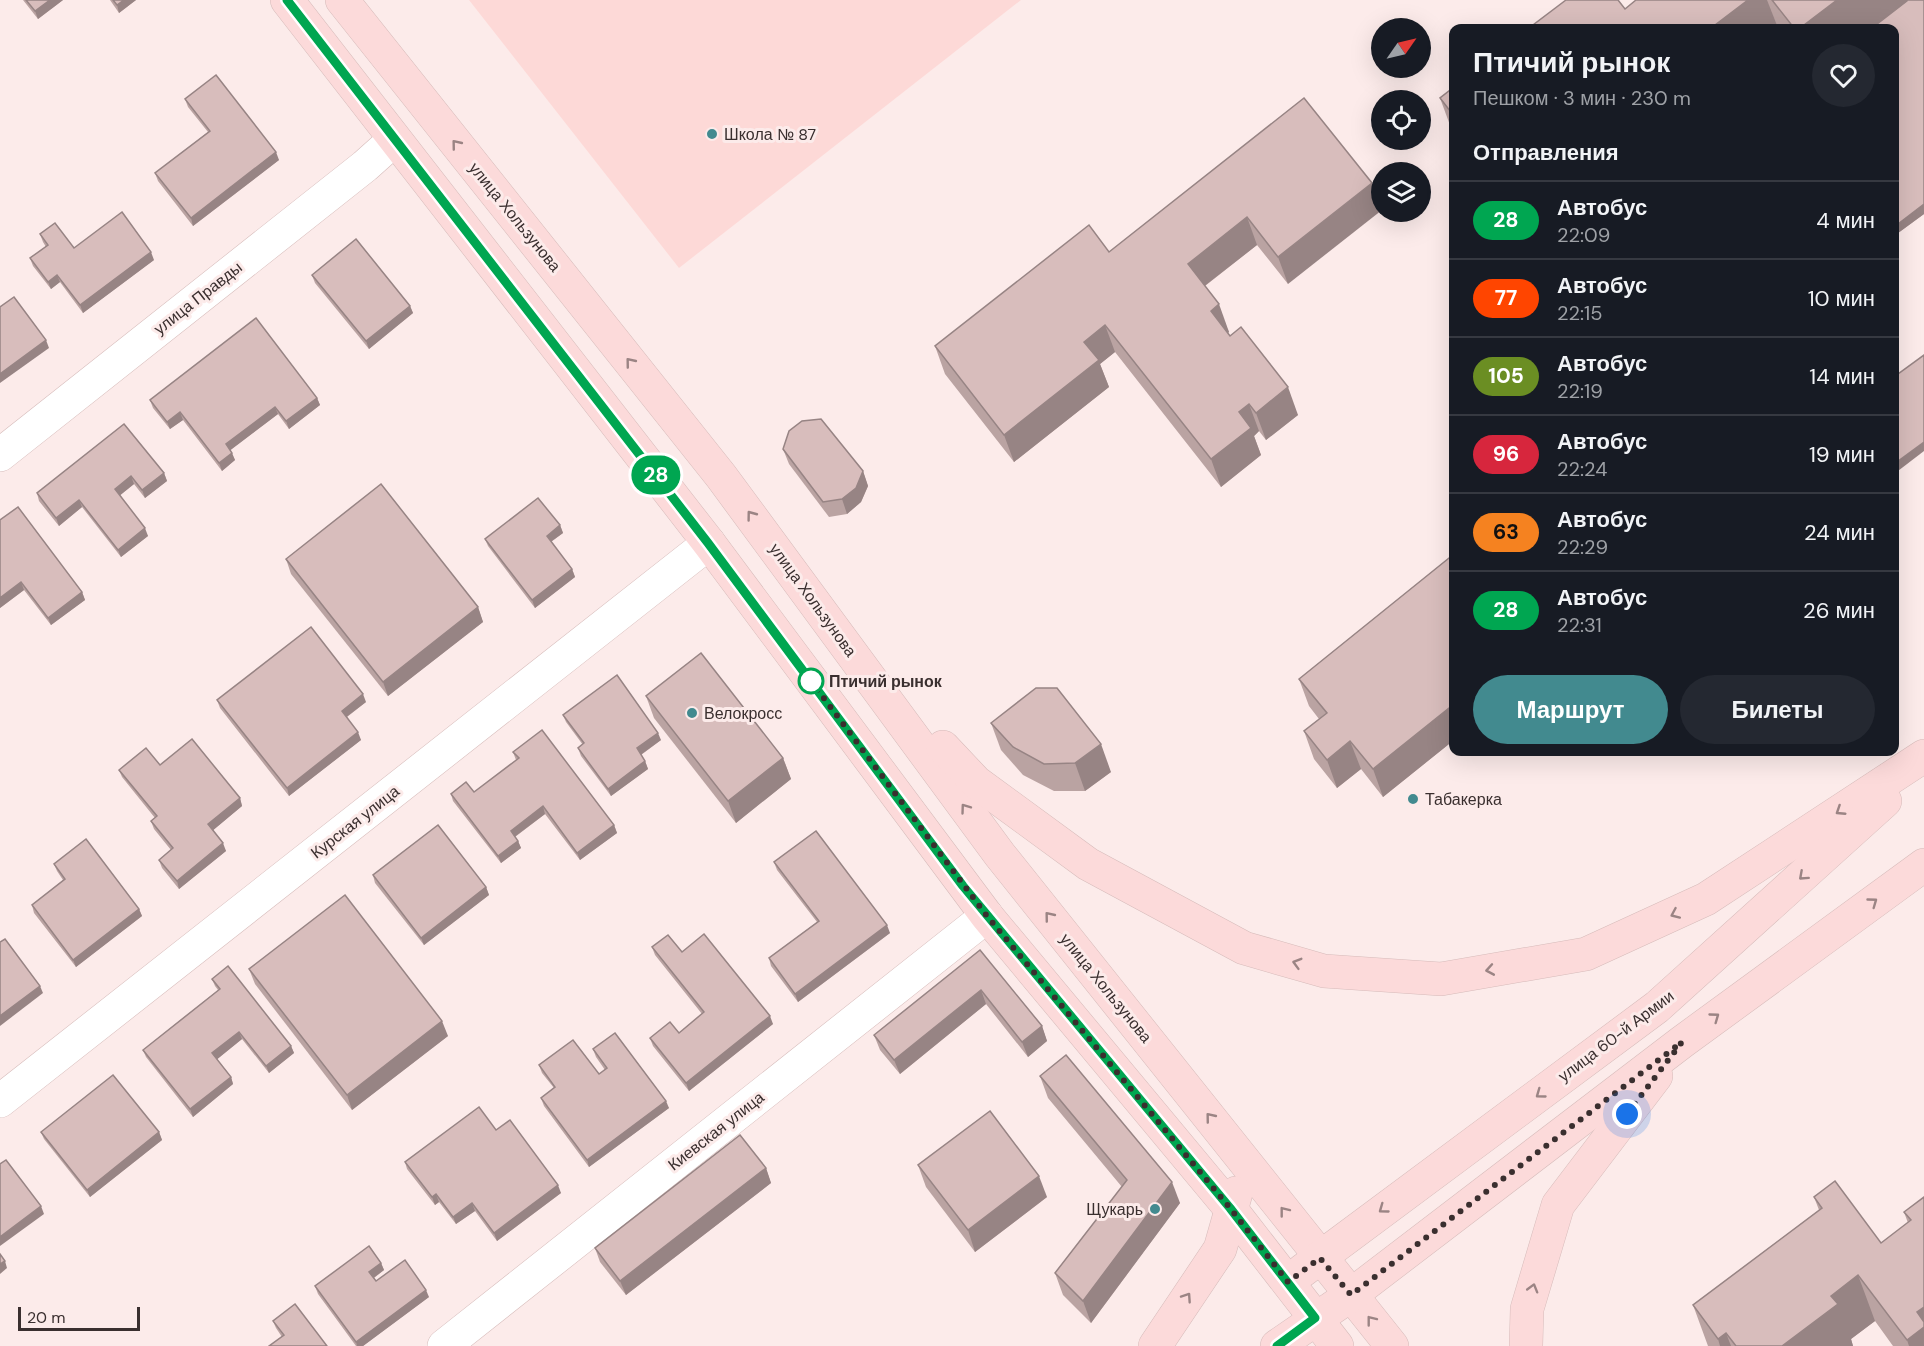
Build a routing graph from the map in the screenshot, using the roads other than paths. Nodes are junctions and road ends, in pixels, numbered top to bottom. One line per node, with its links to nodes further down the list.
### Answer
1 (287, 0): 3 (main road)
2 (342, 0): 6 (main road, улица Хользунова, one-way to 2)
3 (394, 140): 4 (street, улица Правды); 5 (main road)
4 (0, 455)
5 (708, 543): 10 (main road); 12 (street, Курская улица)
6 (837, 632): 7 (main road, one-way to 6); 13 (main road, улица Хользунова, one-way to 6)
7 (1924, 756)
8 (1924, 766): 15 (main road, улица 60-й Армии, one-way to 15)
9 (1924, 865): 11 (main road, one-way to 9)
10 (987, 916): 14 (main road); 19 (street, Киевская улица)
11 (1682, 1042): 17 (main road); 24 (main road, one-way to 11)
12 (0, 1101)
13 (1247, 1163): 14 (main road); 15 (main road, улица Хользунова, one-way to 13)
14 (1230, 1208): 16 (main road); 20 (main road, one-way to 14)
15 (1320, 1258): 16 (main road, улица 60-й Армии); 17 (main road, улица Хользунова)
16 (1288, 1282): 18 (main road)
17 (1351, 1295): 18 (main road); 23 (main road, улица Хользунова, one-way to 17)
18 (1315, 1318): 21 (main road); 22 (main road)
19 (444, 1346)
20 (1155, 1346)
21 (1277, 1346)
22 (1337, 1346)
23 (1392, 1346)
24 (1526, 1346)

